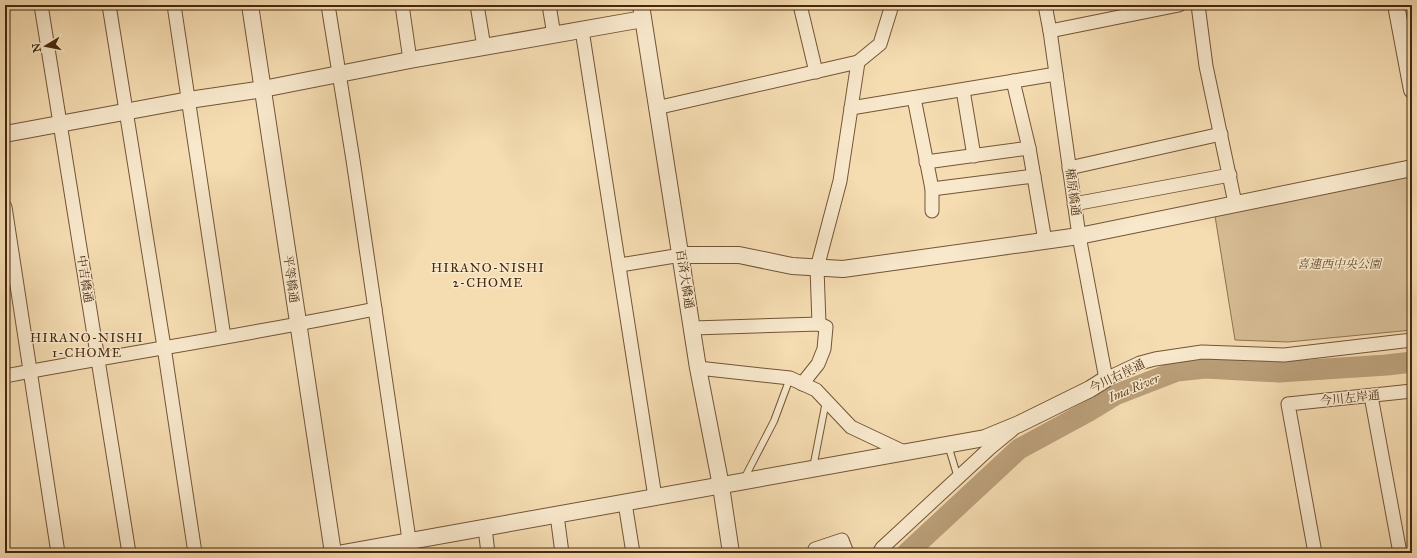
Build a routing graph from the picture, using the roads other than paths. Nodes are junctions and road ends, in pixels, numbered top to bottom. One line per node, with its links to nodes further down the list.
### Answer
1 (41, 5): 34 (street, 中吉橋通)
2 (109, 5): 33 (street)
3 (174, 5): 30 (street)
4 (250, 5): 26 (street, 平等橋通)
5 (328, 5): 23 (street)
6 (402, 5): 20 (street)
7 (478, 5): 19 (street)
8 (549, 5): 18 (street)
9 (800, 5): 22 (street)
10 (892, 5): 21 (street)
11 (1045, 5): 17 (street, 楯原橋通)
12 (1179, 5): 17 (street)
13 (1198, 5): 36 (street)
14 (1396, 5): 28 (street)
15 (642, 12): 16 (street); 31 (street, 百済大橋通)
16 (582, 30): 18 (street); 52 (street)
17 (1050, 31): 24 (street, 楯原橋通)
18 (554, 35): 19 (street)
19 (484, 47): 20 (street)
20 (410, 60): 23 (street)
21 (858, 62): 22 (street); 32 (street)
22 (816, 72): 31 (street)
23 (338, 74): 26 (street); 54 (street)
24 (1056, 74): 25 (street); 40 (street, 楯原橋通)
25 (1013, 81): 27 (street); 37 (street)
26 (263, 89): 30 (street); 56 (street, 平等橋通)
27 (963, 90): 29 (street); 38 (street)
28 (1412, 90)
29 (914, 98): 32 (street); 39 (street)
30 (189, 100): 33 (street); 58 (street)
31 (656, 108): 51 (street, 百済大橋通)
32 (851, 108): 53 (street)
33 (126, 112): 34 (street); 60 (street)
34 (60, 125): 35 (street); 61 (street, 中吉橋通)
35 (5, 134)
36 (1221, 134): 40 (street); 42 (street)
37 (1029, 148): 38 (street); 43 (street)
38 (974, 156): 39 (street)
39 (926, 162): 44 (street)
40 (1070, 168): 46 (street, 楯原橋通)
41 (1412, 168): 45 (street)
42 (1230, 175): 45 (street); 46 (street)
43 (1034, 176): 44 (street); 50 (street)
44 (932, 189): 48 (street)
45 (1235, 203): 49 (street)
46 (1074, 204): 49 (street, 楯原橋通)
47 (5, 207): 63 (street)
48 (932, 211)
49 (1079, 236): 50 (street); 66 (street, 楯原橋通)
50 (1046, 241): 53 (street)
51 (681, 255): 52 (street); 53 (street); 57 (street, 百済大橋通)
52 (620, 265): 78 (street)
53 (817, 268): 55 (street)
54 (375, 309): 56 (street); 82 (street)
55 (819, 324): 57 (street); 67 (street)
56 (298, 325): 58 (street); 86 (street, 平等橋通)
57 (693, 328): 62 (street, 百済大橋通)
58 (224, 337): 60 (street)
59 (1412, 340): 66 (street, 今川右岸通)
60 (164, 347): 61 (street); 85 (street)
61 (98, 359): 63 (street); 84 (street, 中吉橋通)
62 (698, 368): 65 (street); 77 (street, 百済大橋通)
63 (31, 371): 64 (street); 83 (street)
64 (5, 376)
65 (790, 378): 67 (street); 76 (lane)
66 (1106, 379): 71 (street, 今川右岸通)
67 (802, 384): 70 (street)
68 (1412, 391): 69 (street, 今川左岸通)
69 (1371, 396): 95 (street, 今川左岸通); 96 (street)
70 (826, 401): 73 (street); 74 (lane)
71 (1020, 424): 72 (street); 75 (street, 今川右岸通)
72 (948, 444): 73 (street); 75 (lane)
73 (904, 452): 74 (street)
74 (813, 468): 76 (street)
75 (958, 478): 94 (street, 今川右岸通)
76 (743, 481): 77 (street)
77 (721, 486): 78 (street); 91 (street, 百済大橋通)
78 (655, 497): 79 (street)
79 (625, 503): 80 (street); 90 (street)
80 (556, 515): 81 (street); 89 (street)
81 (485, 528): 82 (street); 88 (street)
82 (410, 547): 87 (street)
83 (58, 553)
84 (129, 553)
85 (195, 553)
86 (332, 553)
87 (342, 553)
88 (488, 553)
89 (562, 553)
90 (634, 553)
91 (731, 553)
92 (816, 553): 93 (street)
93 (847, 553)
94 (878, 553)
95 (1315, 553)
96 (1400, 553)

